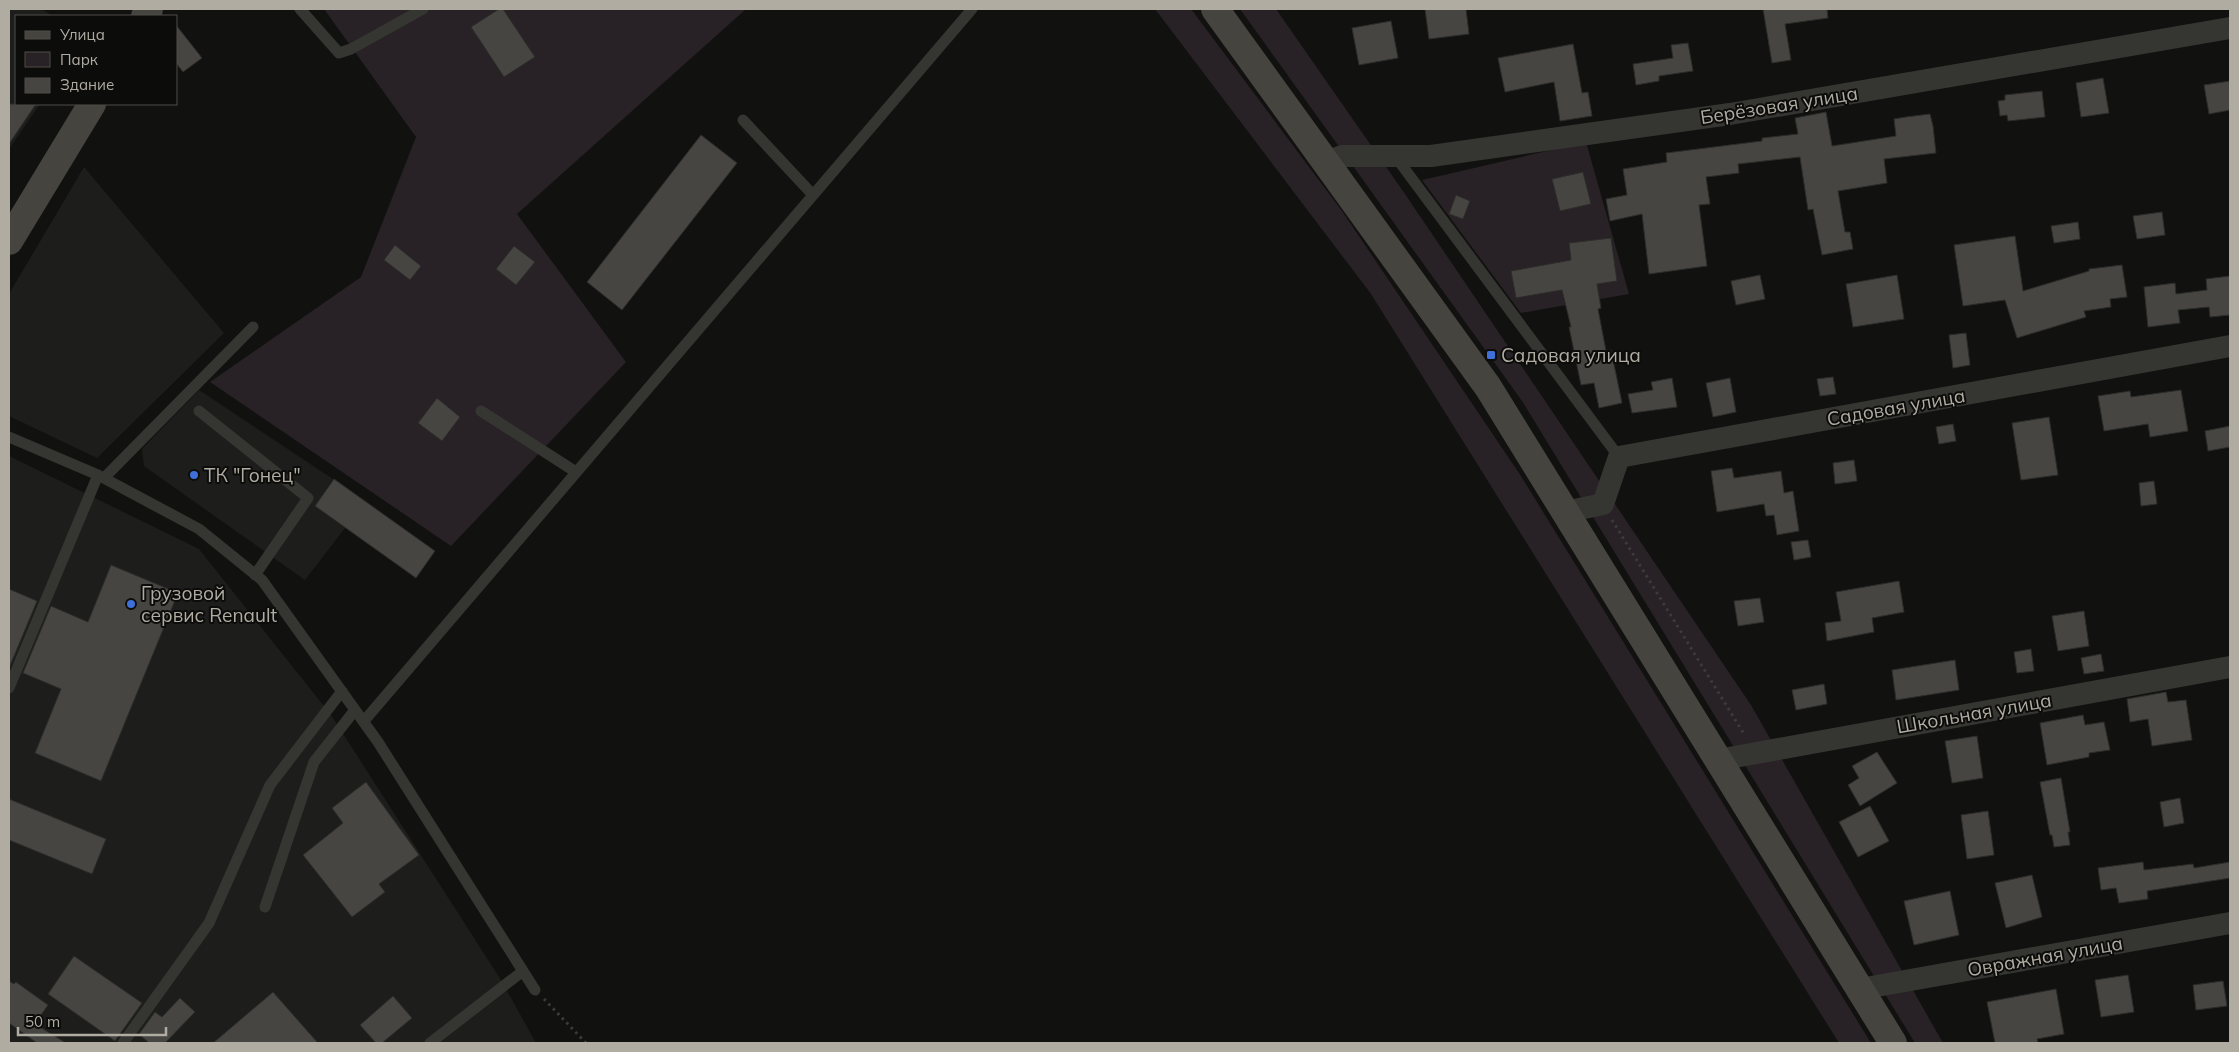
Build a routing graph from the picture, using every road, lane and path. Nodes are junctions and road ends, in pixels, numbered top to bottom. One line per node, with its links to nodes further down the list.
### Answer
1 (300, 9): 2 (lane)
2 (423, 9)
3 (972, 9): 10 (lane)
4 (1215, 9): 9 (street)
5 (2230, 28): 8 (street, Берёзовая улица)
6 (91, 105): 11 (street)
7 (743, 120): 10 (lane)
8 (1395, 156): 9 (street, Берёзовая улица); 17 (lane)
9 (1325, 162): 21 (street)
10 (813, 195): 18 (lane)
11 (9, 240)
12 (253, 327): 19 (lane)
13 (2230, 346): 17 (street, Садовая улица)
14 (199, 411): 22 (lane)
15 (482, 411): 18 (lane)
16 (9, 437): 19 (lane)
17 (1619, 457): 20 (street)
18 (576, 472): 27 (lane)
19 (101, 477): 22 (lane); 24 (lane)
20 (1603, 504): 21 (street); 28 (path)
21 (1565, 512): 29 (street)
22 (255, 575): 25 (lane)
23 (2230, 667): 28 (street, Школьная улица)
24 (9, 688)
25 (342, 691): 26 (lane); 35 (lane)
26 (355, 710): 27 (lane); 30 (lane)
27 (364, 721): 32 (lane)
28 (1756, 753): 29 (street, Школьная улица)
29 (1718, 760): 33 (street)
30 (265, 907)
31 (2230, 923): 33 (street, Овражная улица)
32 (523, 971): 34 (lane); 36 (lane)
33 (1860, 989): 38 (street)
34 (535, 990): 37 (path)
35 (124, 1043)
36 (430, 1043)
37 (586, 1043)
38 (1893, 1043)

